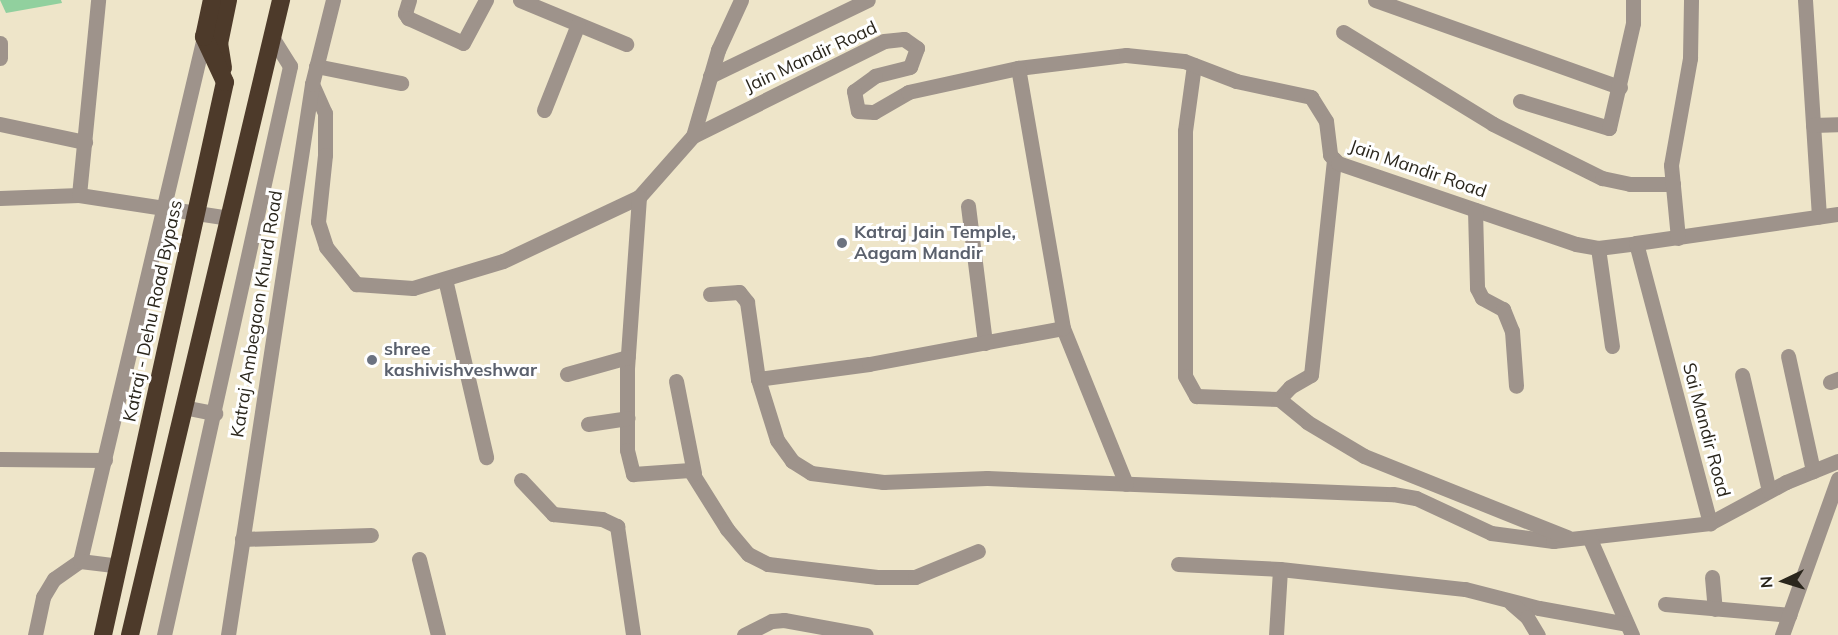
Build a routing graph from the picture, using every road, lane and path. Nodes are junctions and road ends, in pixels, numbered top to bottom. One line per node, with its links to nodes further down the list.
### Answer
1 (98, 0): 36 (street)
2 (212, 0): 17 (highway)
3 (228, 0): 26 (highway)
4 (280, 0): 18 (highway)
5 (333, 0): 23 (street, Katraj Ambegaon Khurd Road)
6 (409, 0): 7 (street)
7 (486, 0)
8 (520, 0): 15 (street)
9 (741, 0): 25 (street)
10 (868, 0): 25 (street)
11 (1375, 0): 29 (street)
12 (1633, 0): 29 (street)
13 (1691, 0): 38 (street)
14 (1805, 0): 34 (street)
15 (578, 24): 20 (street); 31 (street)
16 (1343, 32): 38 (street)
17 (204, 37): 26 (highway); 42 (street)
18 (272, 38): 48 (highway); 66 (street)
19 (0, 43): 21 (street)
20 (626, 44)
21 (0, 58)
22 (1194, 64): 24 (street, Jain Mandir Road); 37 (street, Jain Mandir Road); 64 (street)
23 (316, 66): 27 (street); 28 (street, Katraj Ambegaon Khurd Road)
24 (1018, 68): 35 (street, Jain Mandir Road); 54 (street)
25 (710, 76): 35 (street)
26 (225, 82): 45 (highway, Katraj - Dehu Road Bypass)
27 (402, 83)
28 (312, 84): 52 (street, Jain Mandir Road); 83 (street, Katraj Ambegaon Khurd Road)
29 (1620, 87): 30 (street)
30 (1520, 101)
31 (544, 110)
32 (0, 124): 36 (street)
33 (1838, 124): 34 (street)
34 (1813, 125): 47 (street)
35 (693, 136): 40 (street, Jain Mandir Road)
36 (86, 142): 39 (street)
37 (1334, 159): 44 (street, Jain Mandir Road); 64 (street)
38 (1673, 184): 49 (street)
39 (79, 195): 41 (street); 42 (street)
40 (639, 197): 52 (street, Jain Mandir Road); 58 (street)
41 (0, 198)
42 (165, 206): 45 (street); 71 (street)
43 (968, 206): 55 (street)
44 (1475, 210): 51 (street, Jain Mandir Road); 63 (street)
45 (196, 211): 48 (street); 88 (highway, Katraj - Dehu Road Bypass)
46 (1838, 214): 47 (street, Jain Mandir Road)
47 (1819, 217): 49 (street, Jain Mandir Road)
48 (229, 218): 65 (highway)
49 (1678, 237): 50 (street, Jain Mandir Road)
50 (1636, 243): 51 (street, Jain Mandir Road); 79 (street, Sai Mandir Road)
51 (1599, 248): 56 (street)
52 (445, 279): 69 (street)
53 (710, 294): 61 (street)
54 (1063, 328): 55 (street); 77 (street)
55 (985, 343): 61 (street)
56 (1612, 346)
57 (1788, 356): 73 (street)
58 (628, 357): 59 (street); 67 (street)
59 (567, 374)
60 (1742, 375): 78 (street)
61 (758, 379): 77 (street)
62 (676, 381): 74 (street)
63 (1516, 386)
64 (1279, 399): 82 (street)
65 (183, 407): 66 (street); 89 (highway)
66 (215, 413): 100 (street)
67 (628, 418): 68 (street); 74 (street)
68 (588, 424)
69 (486, 457)
70 (0, 459): 71 (street)
71 (105, 460): 86 (street)
72 (1838, 461): 73 (street, Sai Mandir Road)
73 (1813, 471): 78 (street, Sai Mandir Road)
74 (694, 473): 84 (street)
75 (1838, 479): 95 (street)
76 (521, 480): 103 (street)
77 (1126, 484): 82 (street)
78 (1769, 491): 79 (street, Sai Mandir Road)
79 (1710, 523): 81 (street)
80 (371, 535): 83 (street)
81 (1588, 537): 82 (street); 96 (street)
82 (1572, 538)
83 (242, 539): 101 (street, Katraj Ambegaon Khurd Road)
84 (978, 551)
85 (419, 559): 102 (street)
86 (80, 561): 88 (street); 97 (street)
87 (1178, 564): 90 (street)
88 (118, 566): 89 (highway); 98 (highway, Katraj - Dehu Road Bypass)
89 (145, 569): 99 (highway)
90 (1281, 569): 92 (street); 106 (street)
91 (1712, 577): 94 (street)
92 (1507, 600): 96 (street); 107 (street)
93 (1665, 604): 94 (street)
94 (1715, 609): 95 (street)
95 (1790, 615): 108 (street)
96 (1630, 629)
97 (35, 635)
98 (103, 635)
99 (130, 635)
100 (164, 635)
101 (228, 635)
102 (438, 635)
103 (633, 635)
104 (744, 635): 105 (street)
105 (866, 635)
106 (1276, 635)
107 (1538, 635)
108 (1782, 635)

